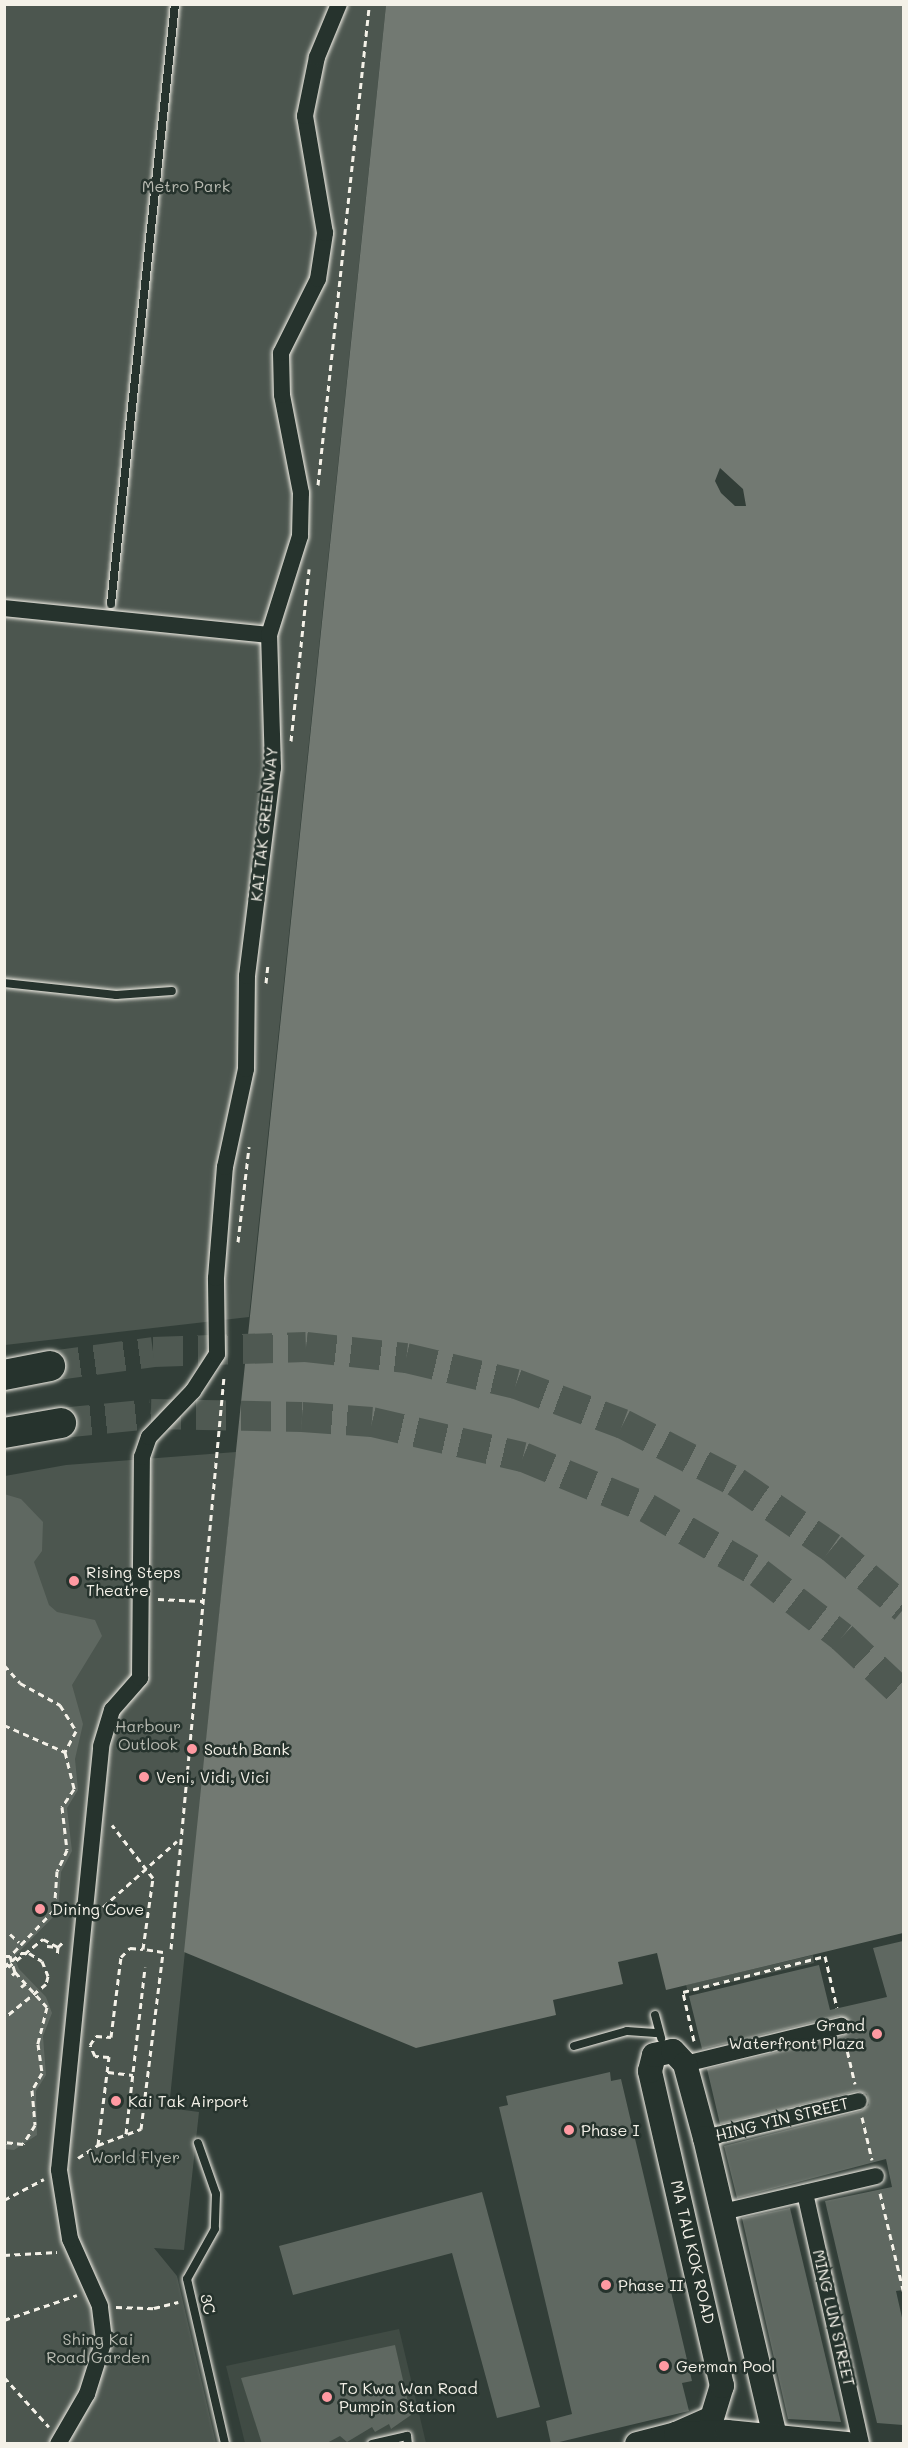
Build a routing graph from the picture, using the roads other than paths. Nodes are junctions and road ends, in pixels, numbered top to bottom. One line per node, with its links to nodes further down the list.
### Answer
1 (175, 4): 3 (lane)
2 (339, 4): 5 (street, KAI TAK GREENWAY)
3 (111, 604)
4 (4, 608): 5 (street)
5 (269, 635): 25 (street, KAI TAK GREENWAY)
6 (4, 983): 7 (lane)
7 (172, 991)
8 (50, 1366): 9 (highway)
9 (4, 1375)
10 (61, 1423): 11 (highway)
11 (4, 1433)
12 (655, 2015): 14 (lane)
13 (841, 2026): 16 (street)
14 (662, 2043): 15 (lane); 16 (street); 23 (street, MA TAU KOK ROAD)
15 (574, 2046)
16 (686, 2064): 18 (street)
17 (859, 2101): 18 (street, HING YIN STREET)
18 (705, 2138): 22 (street)
19 (198, 2143): 26 (lane, 3C / 3C)
20 (876, 2176): 21 (street)
21 (805, 2193): 22 (street); 32 (street, MING LUN STREET)
22 (723, 2212): 24 (street)
23 (676, 2434): 24 (street); 29 (street); 30 (street)
24 (776, 2439): 31 (street)
25 (59, 2441)
26 (225, 2444)
27 (372, 2444): 28 (lane)
28 (408, 2444)
29 (637, 2444)
30 (705, 2444)
31 (847, 2444)
32 (861, 2444)

